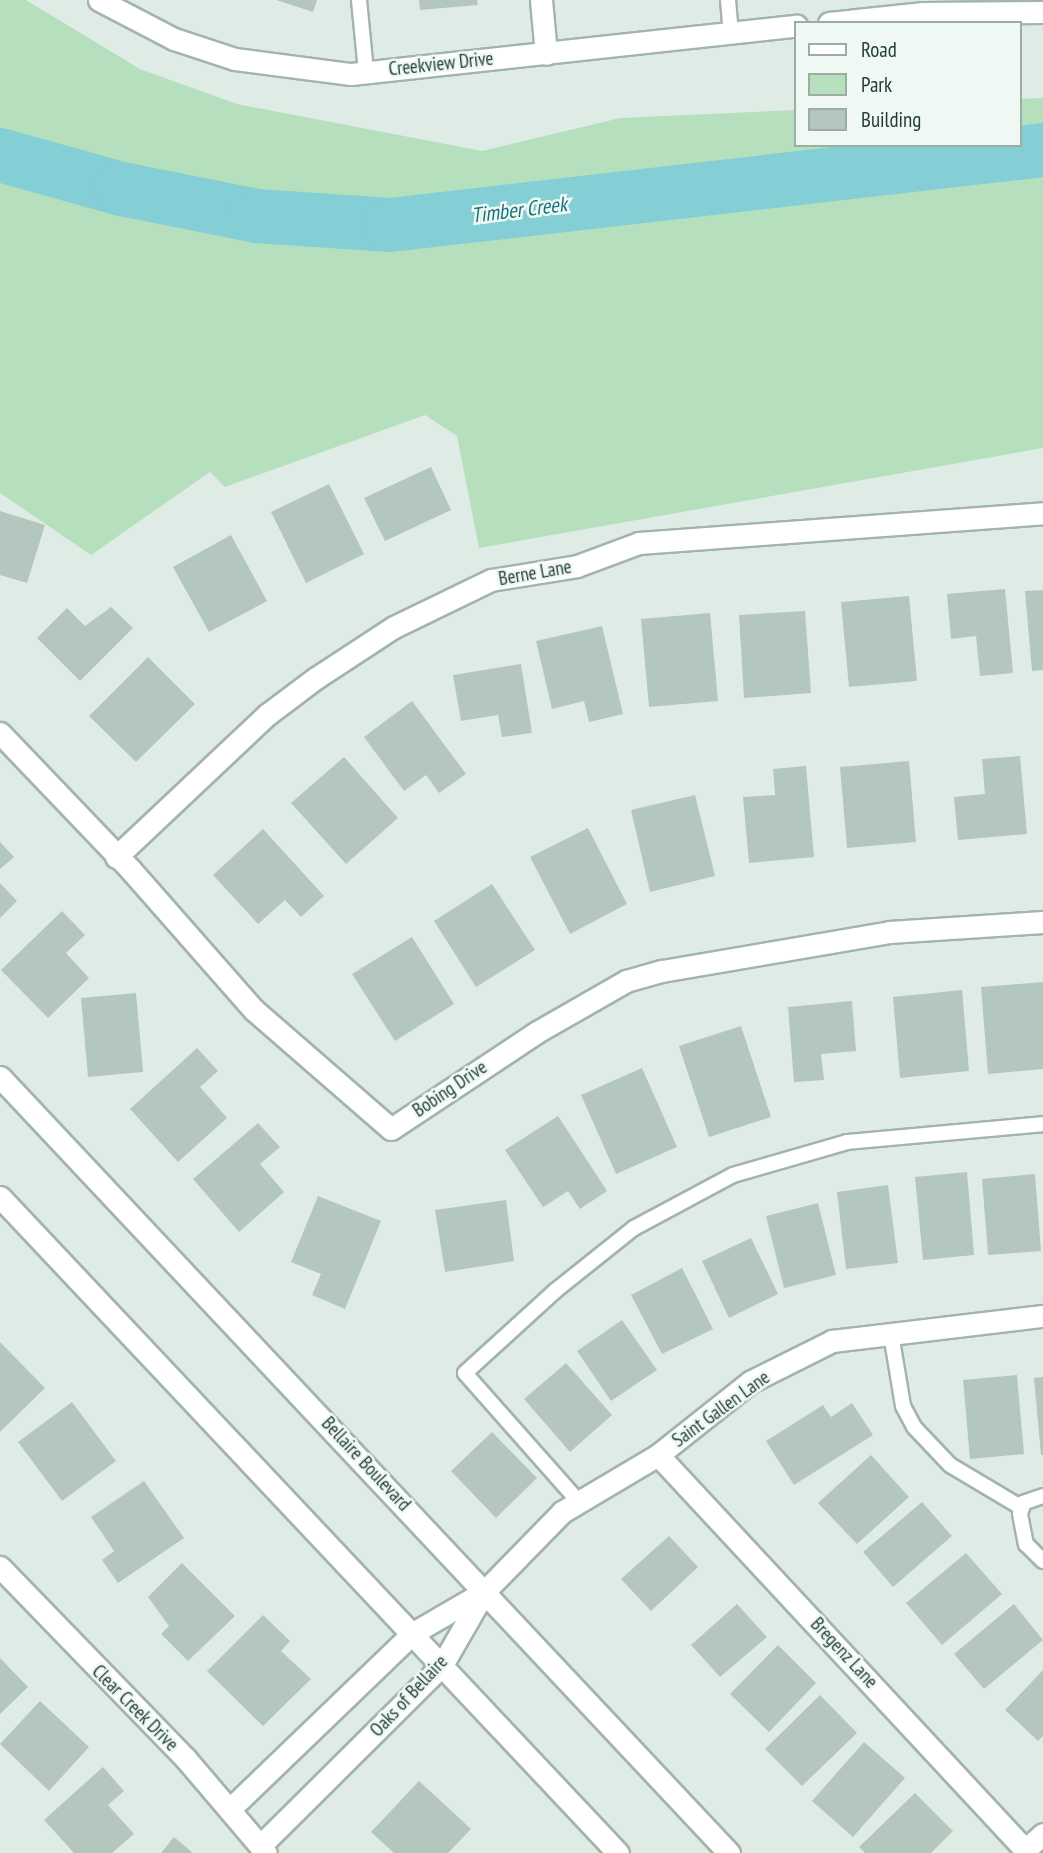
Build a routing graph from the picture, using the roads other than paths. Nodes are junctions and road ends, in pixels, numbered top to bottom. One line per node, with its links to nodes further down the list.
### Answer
1 (99, 0): 11 (street, Creekview Drive)
2 (359, 0): 11 (lane)
3 (541, 0): 10 (street)
4 (728, 0): 9 (lane)
5 (922, 6): 6 (street); 7 (street)
6 (1043, 12)
7 (840, 21)
8 (794, 26): 9 (street, Creekview Drive)
9 (731, 33): 10 (street, Creekview Drive)
10 (546, 54): 11 (street, Creekview Drive)
11 (366, 72)
12 (1043, 513): 14 (street, Berne Lane)
13 (0, 733): 14 (street, Bobing Drive)
14 (116, 857): 15 (street, Bobing Drive)
15 (1043, 922)
16 (0, 1077): 27 (street, Bellaire Boulevard)
17 (1043, 1125): 23 (lane)
18 (0, 1197): 28 (street)
19 (1043, 1316): 20 (street, Saint Gallen Lane)
20 (891, 1334): 21 (street, Saint Gallen Lane); 24 (lane)
21 (658, 1455): 23 (street, Saint Gallen Lane); 33 (street, Bregenz Lane)
22 (1043, 1496): 24 (lane)
23 (579, 1502): 27 (street, Saint Gallen Lane)
24 (1022, 1508): 25 (lane)
25 (1043, 1561)
26 (0, 1567): 30 (street, Clear Creek Drive)
27 (484, 1592): 28 (street, Oaks of Bellaire); 29 (street, Oaks of Bellaire); 35 (street, Bellaire Boulevard)
28 (413, 1633): 29 (street); 30 (street, Oaks of Bellaire)
29 (442, 1665): 32 (street, Oaks of Bellaire); 34 (street)
30 (231, 1808): 32 (street, Clear Creek Drive)
31 (1043, 1834): 33 (street)
32 (263, 1850)
33 (1027, 1851)
34 (618, 1853)
35 (729, 1853)

